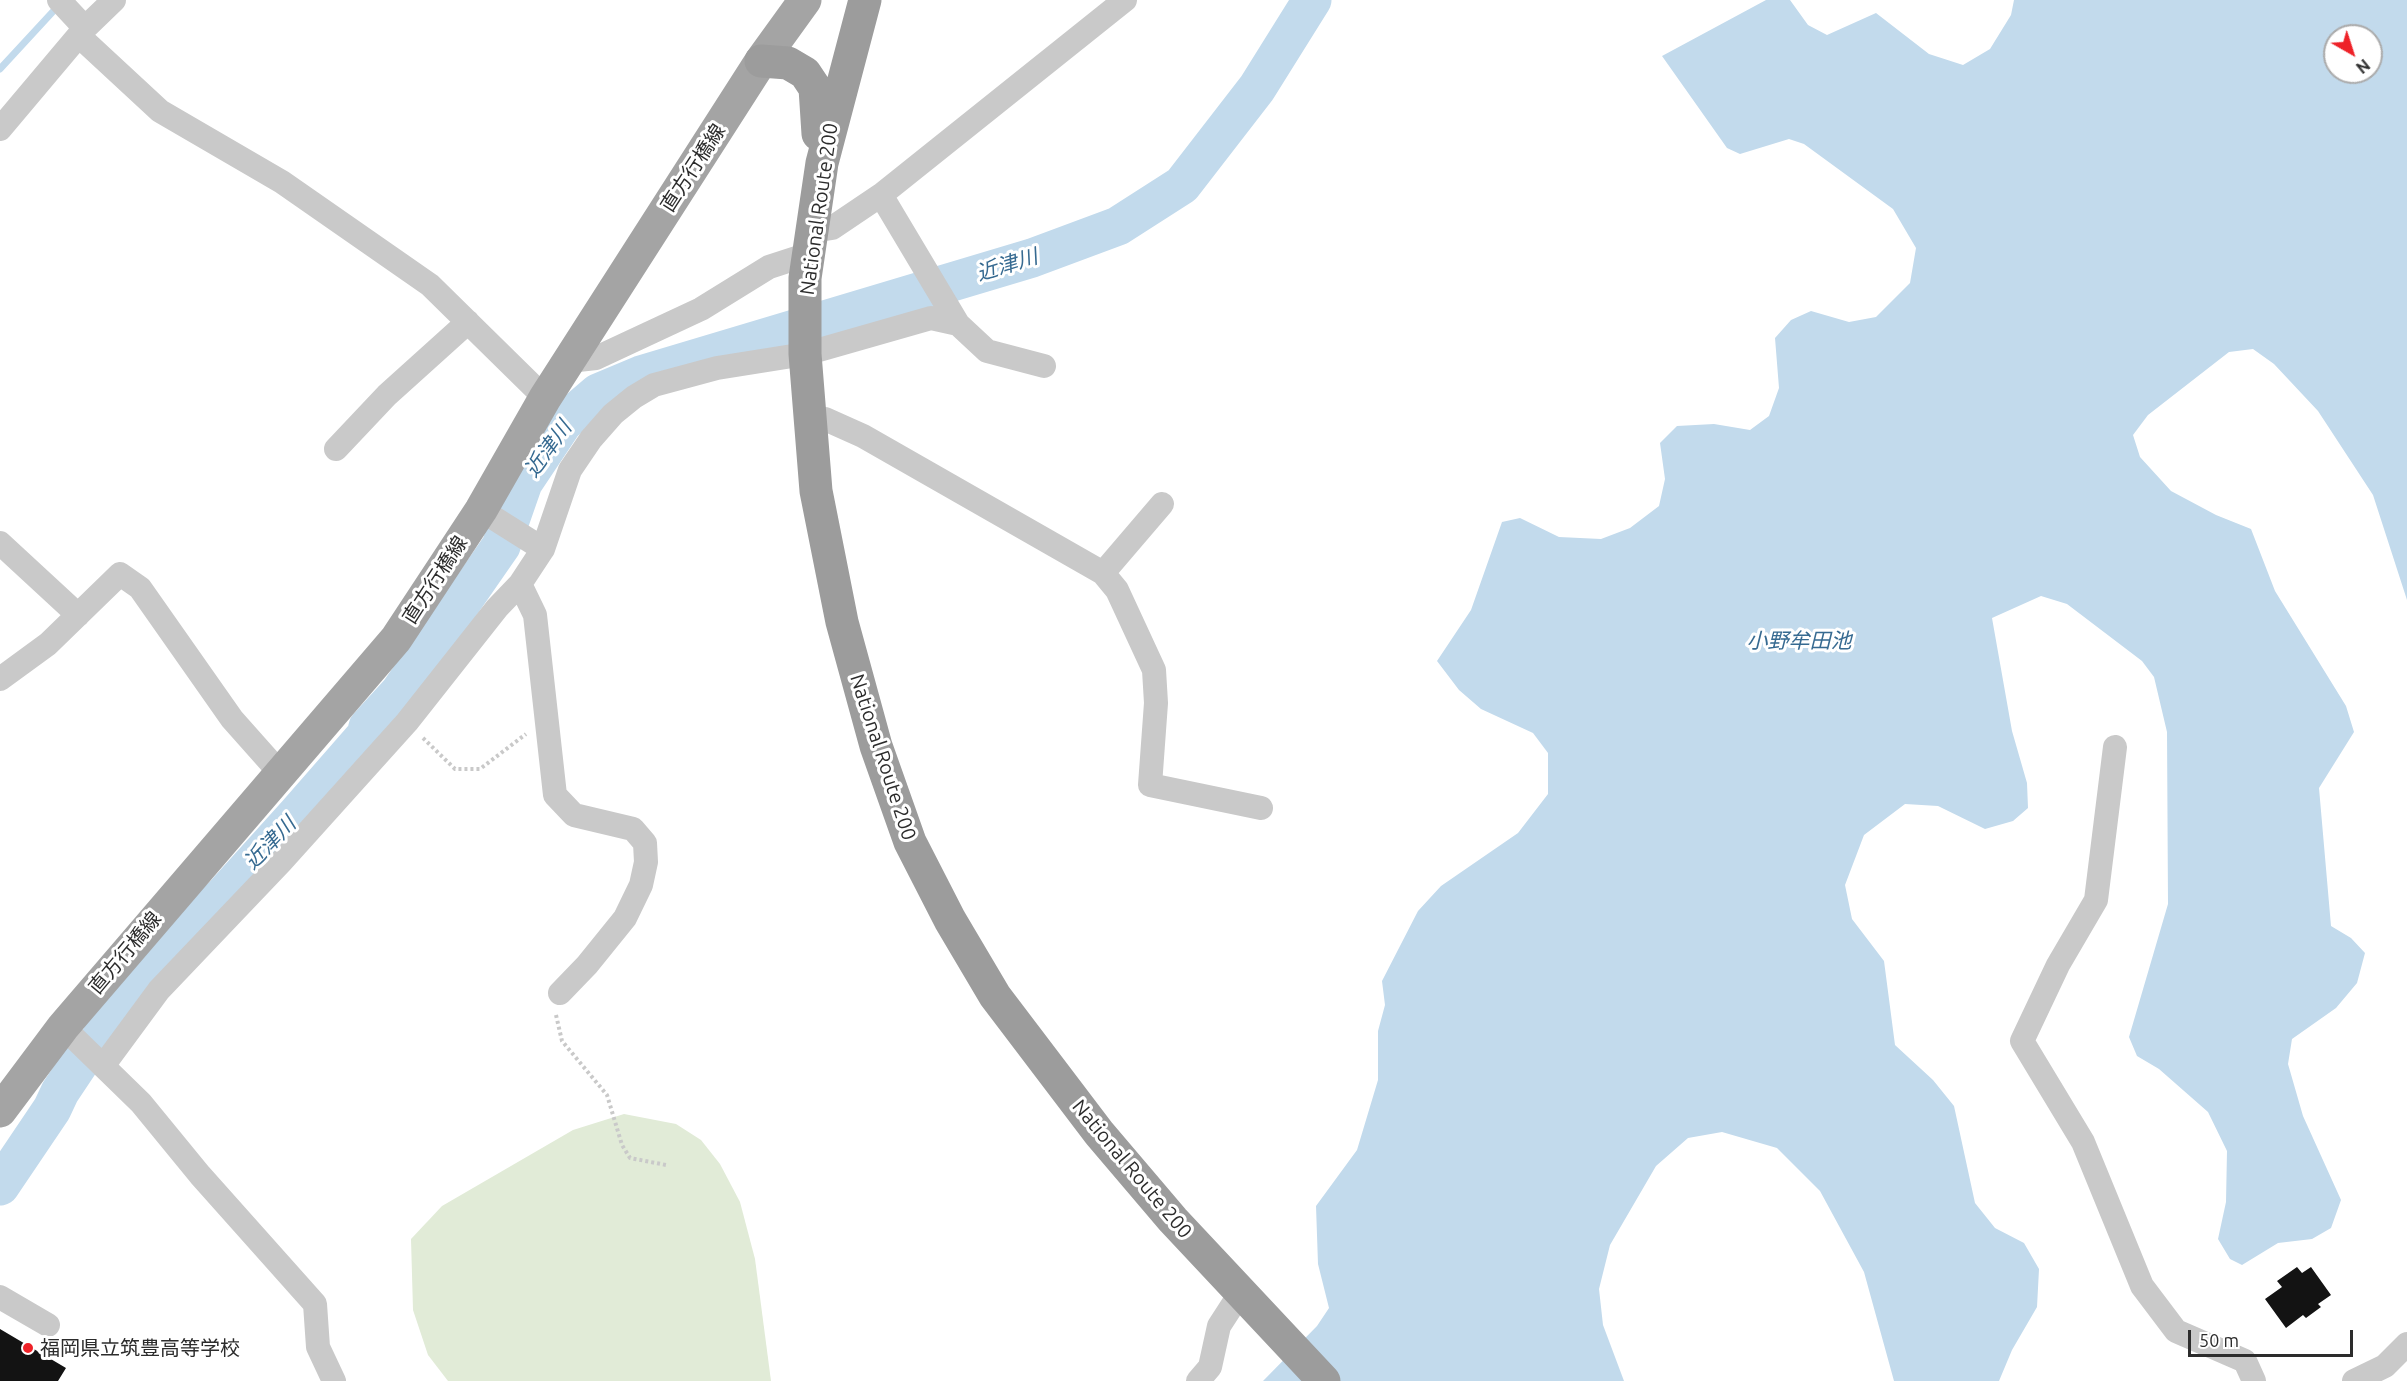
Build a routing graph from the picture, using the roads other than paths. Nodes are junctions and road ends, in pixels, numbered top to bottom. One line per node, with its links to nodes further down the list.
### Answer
1 (59, 0): 6 (street)
2 (114, 0): 6 (street)
3 (805, 0): 7 (main road, 直方行橋線)
4 (865, 0): 9 (highway, National Route 200)
5 (1125, 0): 10 (street)
6 (82, 32): 8 (street); 13 (street)
7 (761, 61): 9 (highway); 15 (main road, 直方行橋線)
8 (0, 129)
9 (822, 163): 11 (highway, National Route 200)
10 (881, 195): 11 (street); 12 (street)
11 (809, 254): 14 (highway, National Route 200); 15 (street)
12 (953, 315): 14 (street); 16 (street)
13 (468, 322): 17 (street); 19 (street)
14 (805, 354): 18 (highway, National Route 200); 23 (street)
15 (569, 361): 17 (main road, 直方行橋線)
16 (1044, 366)
17 (545, 398): 21 (main road, 直方行橋線)
18 (811, 424): 24 (street); 36 (highway, National Route 200)
19 (336, 449)
20 (1162, 504): 24 (street)
21 (488, 514): 23 (street); 29 (main road, 直方行橋線)
22 (0, 543): 26 (street)
23 (539, 546): 25 (street)
24 (1103, 573): 30 (street)
25 (520, 584): 31 (street); 33 (street)
26 (78, 615): 27 (street); 29 (street)
27 (0, 679)
28 (2115, 747): 42 (street)
29 (280, 773): 32 (main road, 直方行橋線)
30 (1261, 808)
31 (560, 993)
32 (64, 1027): 33 (street); 34 (main road, 直方行橋線)
33 (102, 1066): 39 (street)
34 (0, 1112)
35 (0, 1297): 37 (street)
36 (1249, 1300): 40 (street); 41 (highway, National Route 200)
37 (48, 1325)
38 (2407, 1344): 43 (street)
39 (334, 1381)
40 (1198, 1381)
41 (1324, 1381)
42 (2254, 1381)
43 (2354, 1381)

